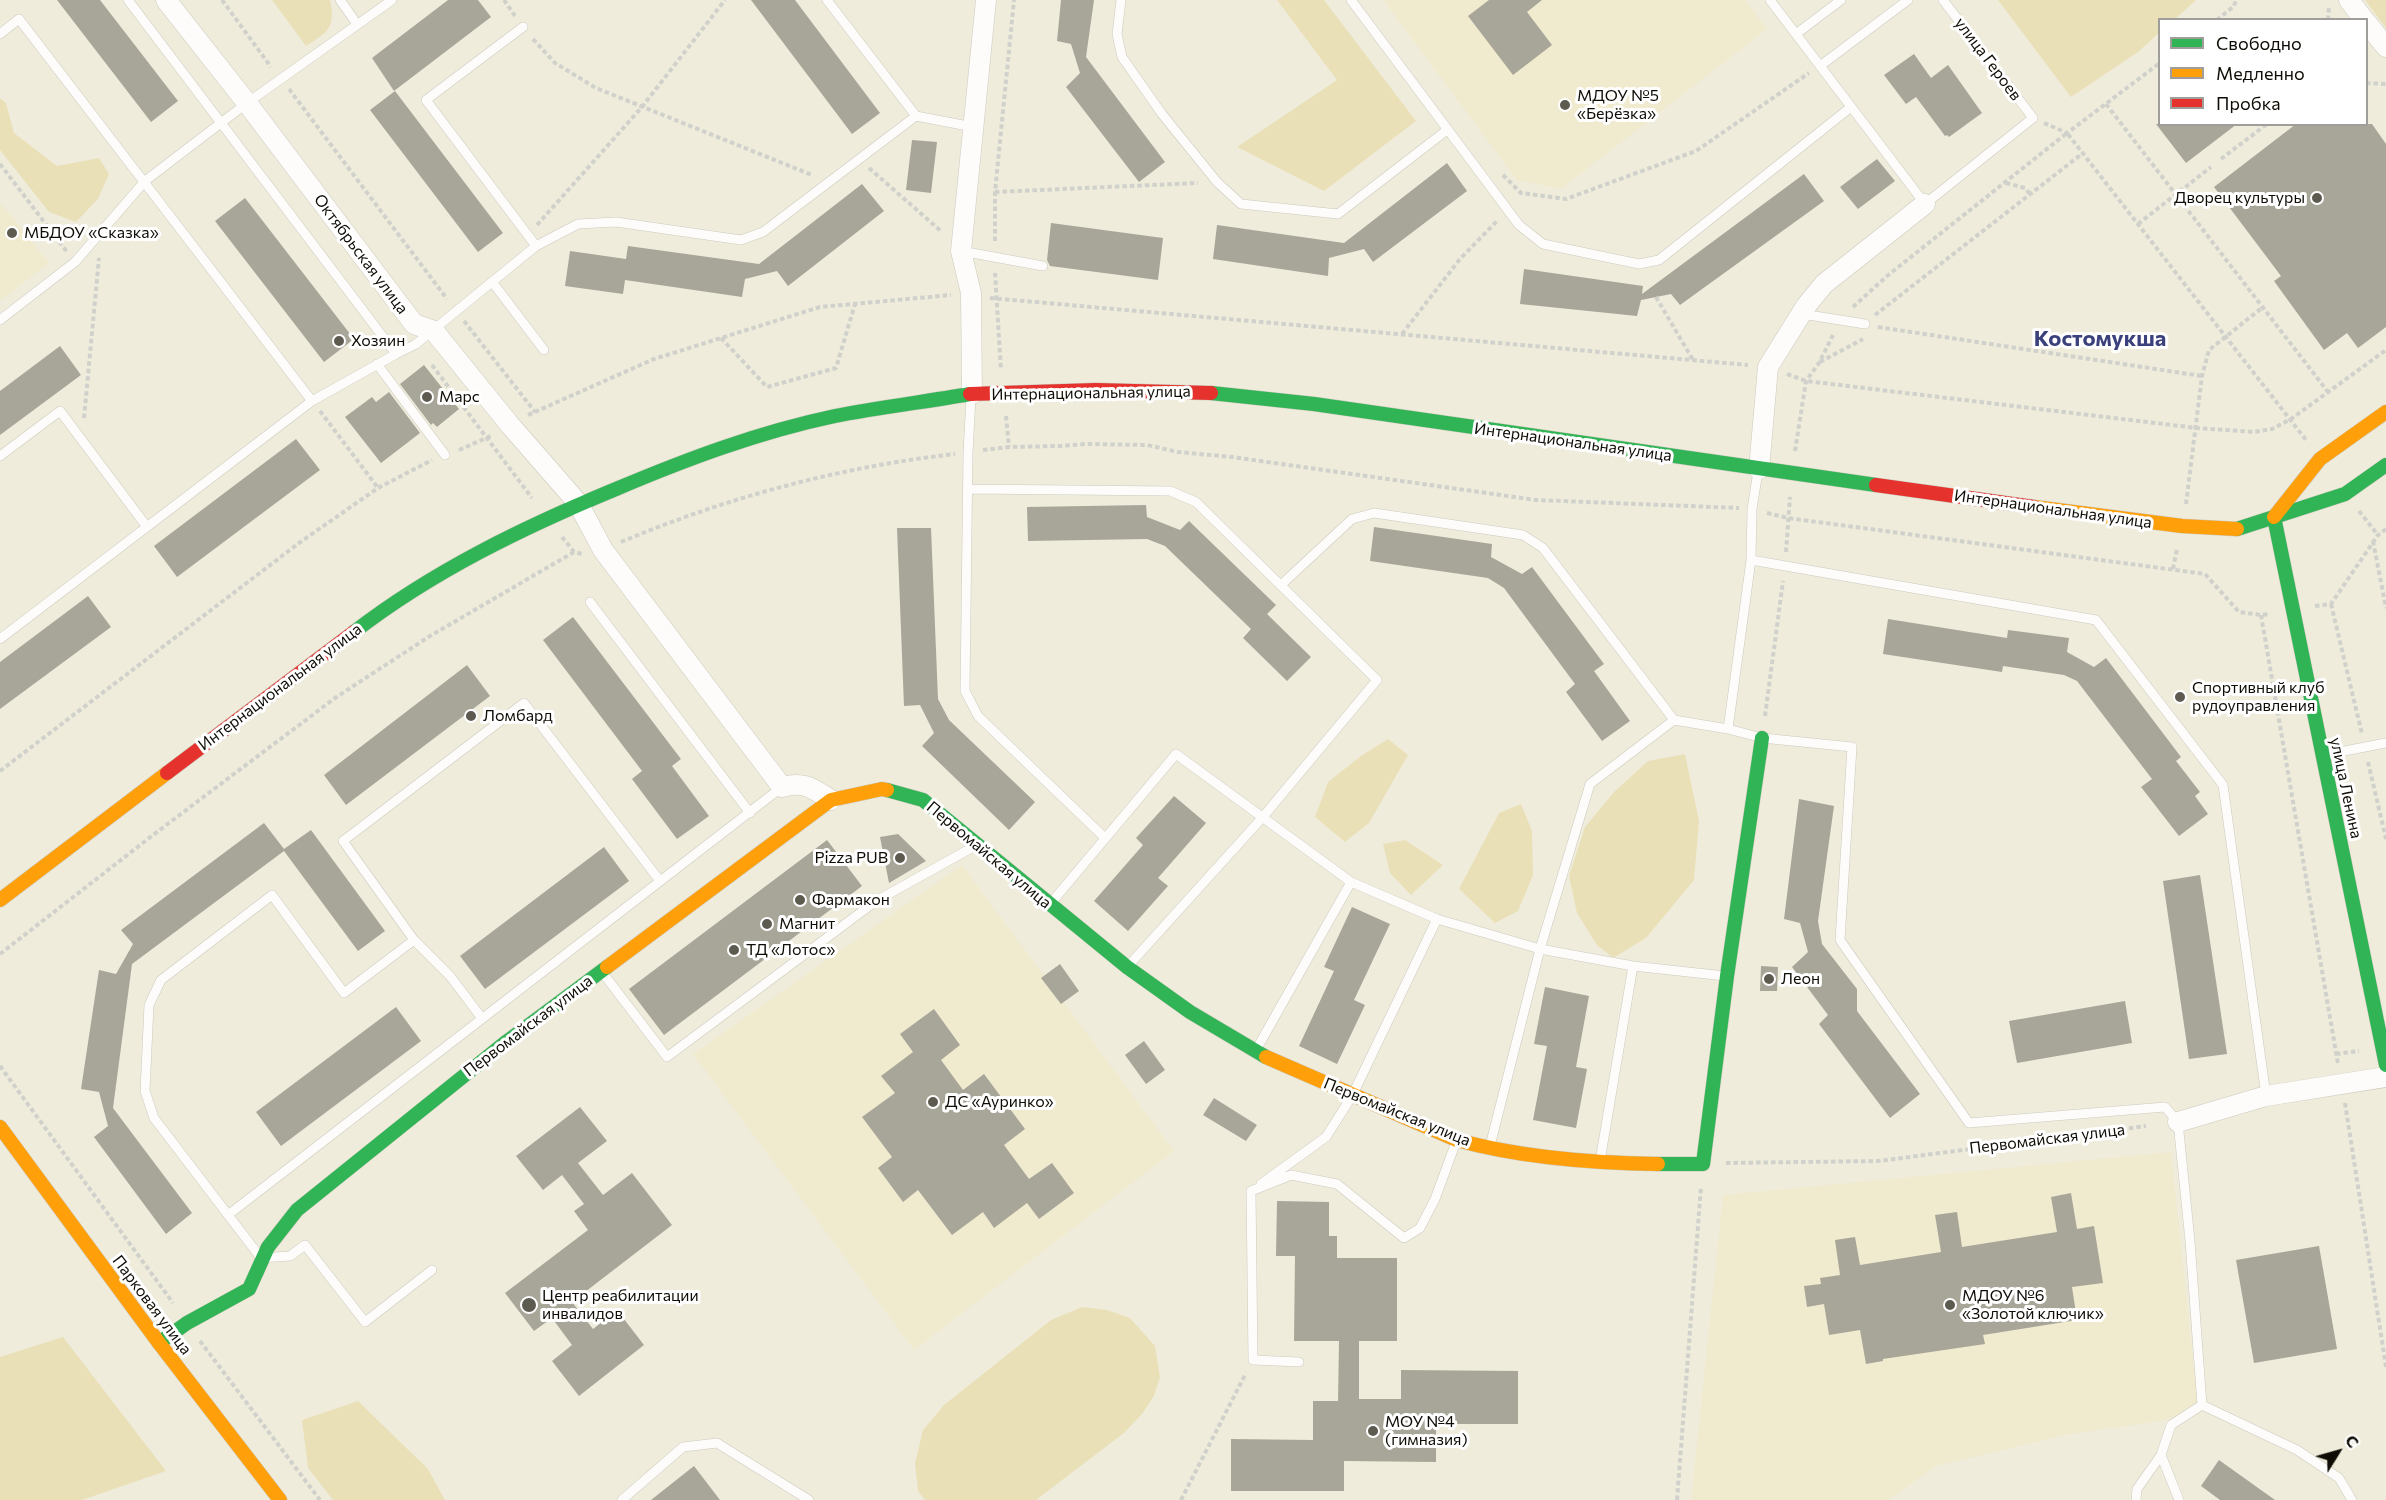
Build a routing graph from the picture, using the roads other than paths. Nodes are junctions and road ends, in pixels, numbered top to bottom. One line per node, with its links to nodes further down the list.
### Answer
1 (128, 0): 25 (lane)
2 (166, 0): 22 (street, Октябрьская улица)
3 (340, 0): 15 (lane)
4 (392, 0): 15 (lane)
5 (827, 0): 24 (lane)
6 (986, 0): 26 (street)
7 (1122, 0): 27 (lane)
8 (1351, 0): 27 (lane)
9 (1770, 0): 19 (lane)
10 (1841, 0): 19 (lane)
11 (1908, 0): 21 (lane)
12 (1943, 0): 29 (lane, улица Героев)
13 (2349, 0): 14 (street)
14 (2363, 18)
15 (357, 24): 22 (lane)
16 (2368, 25): 20 (street)
17 (523, 27): 30 (lane)
18 (0, 34): 28 (lane)
19 (1796, 34): 21 (lane)
20 (2386, 47)
21 (1820, 66): 23 (lane)
22 (247, 103): 25 (lane); 37 (street, Октябрьская улица)
23 (1851, 107): 27 (lane); 29 (lane)
24 (916, 116): 26 (lane); 30 (lane)
25 (223, 123): 28 (lane); 39 (lane)
26 (973, 127): 31 (street)
27 (1447, 130)
28 (145, 181): 35 (lane); 42 (lane)
29 (1924, 204): 34 (street)
30 (536, 246): 33 (lane)
31 (961, 251): 32 (lane); 41 (street)
32 (1043, 266)
33 (493, 283): 37 (lane); 38 (lane)
34 (1802, 314): 36 (lane); 47 (street)
35 (0, 320)
36 (1870, 324)
37 (434, 331): 39 (lane); 49 (street, Октябрьская улица)
38 (544, 350)
39 (396, 354): 40 (lane)
40 (377, 364): 42 (lane); 44 (lane)
41 (972, 394): 47 (main road, Интернациональная улица); 48 (lane); 49 (main road, Интернациональная улица)
42 (312, 401): 51 (lane)
43 (2386, 411): 50 (main road)
44 (445, 455)
45 (0, 456): 51 (lane)
46 (2386, 465): 50 (main road)
47 (1759, 469): 50 (main road, Интернациональная улица); 52 (lane)
48 (968, 489): 53 (lane); 65 (lane)
49 (578, 503): 61 (street); 69 (main road, Интернациональная улица)
50 (2274, 517): 60 (main road, улица Ленина)
51 (147, 527): 55 (lane)
52 (1751, 560): 57 (lane); 83 (lane)
53 (1282, 584): 56 (lane); 64 (lane)
54 (590, 602): 63 (lane)
55 (0, 639)
56 (1674, 720): 57 (lane); 73 (lane)
57 (1728, 729): 58 (lane)
58 (1762, 738): 77 (main road); 84 (lane)
59 (2386, 742): 60 (lane)
60 (2323, 755): 80 (main road, улица Ленина)
61 (782, 787): 62 (street); 63 (lane, Первомайская улица)
62 (831, 800): 66 (main road, Первомайская улица); 76 (main road, Первомайская улица)
63 (750, 813): 67 (lane, Первомайская улица)
64 (1262, 818): 65 (lane); 68 (lane); 75 (lane)
65 (1105, 838): 70 (lane)
66 (977, 845): 70 (main road, Первомайская улица); 76 (lane)
67 (660, 881): 72 (lane); 78 (lane, Первомайская улица)
68 (1351, 882): 71 (lane); 79 (lane)
69 (0, 900)
70 (1050, 905): 75 (main road, Первомайская улица)
71 (1437, 919): 73 (lane); 82 (lane)
72 (414, 940): 78 (lane); 90 (lane)
73 (1540, 949): 74 (lane); 87 (lane)
74 (1633, 966): 77 (lane); 88 (lane)
75 (1127, 967): 79 (main road, Первомайская улица)
76 (601, 971): 91 (main road, Первомайская улица)
77 (1727, 976): 88 (main road, Первомайская улица)
78 (481, 1017): 90 (lane, Первомайская улица)
79 (1255, 1052): 82 (main road, Первомайская улица)
80 (2386, 1065)
81 (2386, 1077): 83 (street)
82 (1352, 1096): 86 (main road, Первомайская улица); 89 (lane)
83 (2266, 1096): 84 (street)
84 (2178, 1122): 95 (lane)
85 (0, 1127): 93 (main road, Парковая улица)
86 (1457, 1140): 87 (main road, Первомайская улица); 89 (lane)
87 (1490, 1149): 88 (main road, Первомайская улица)
88 (1600, 1163)
89 (1251, 1191): 94 (lane)
90 (228, 1215): 91 (lane)
91 (261, 1258): 92 (lane); 93 (main road, Первомайская улица)
92 (432, 1270)
93 (159, 1343): 97 (main road, Парковая улица)
94 (1299, 1362)
95 (2202, 1405): 96 (lane); 102 (lane)
96 (2160, 1455): 100 (lane); 101 (lane)
97 (280, 1500)
98 (622, 1500): 99 (lane)
99 (809, 1500)
100 (2136, 1500)
101 (2179, 1500)
102 (2352, 1500)

